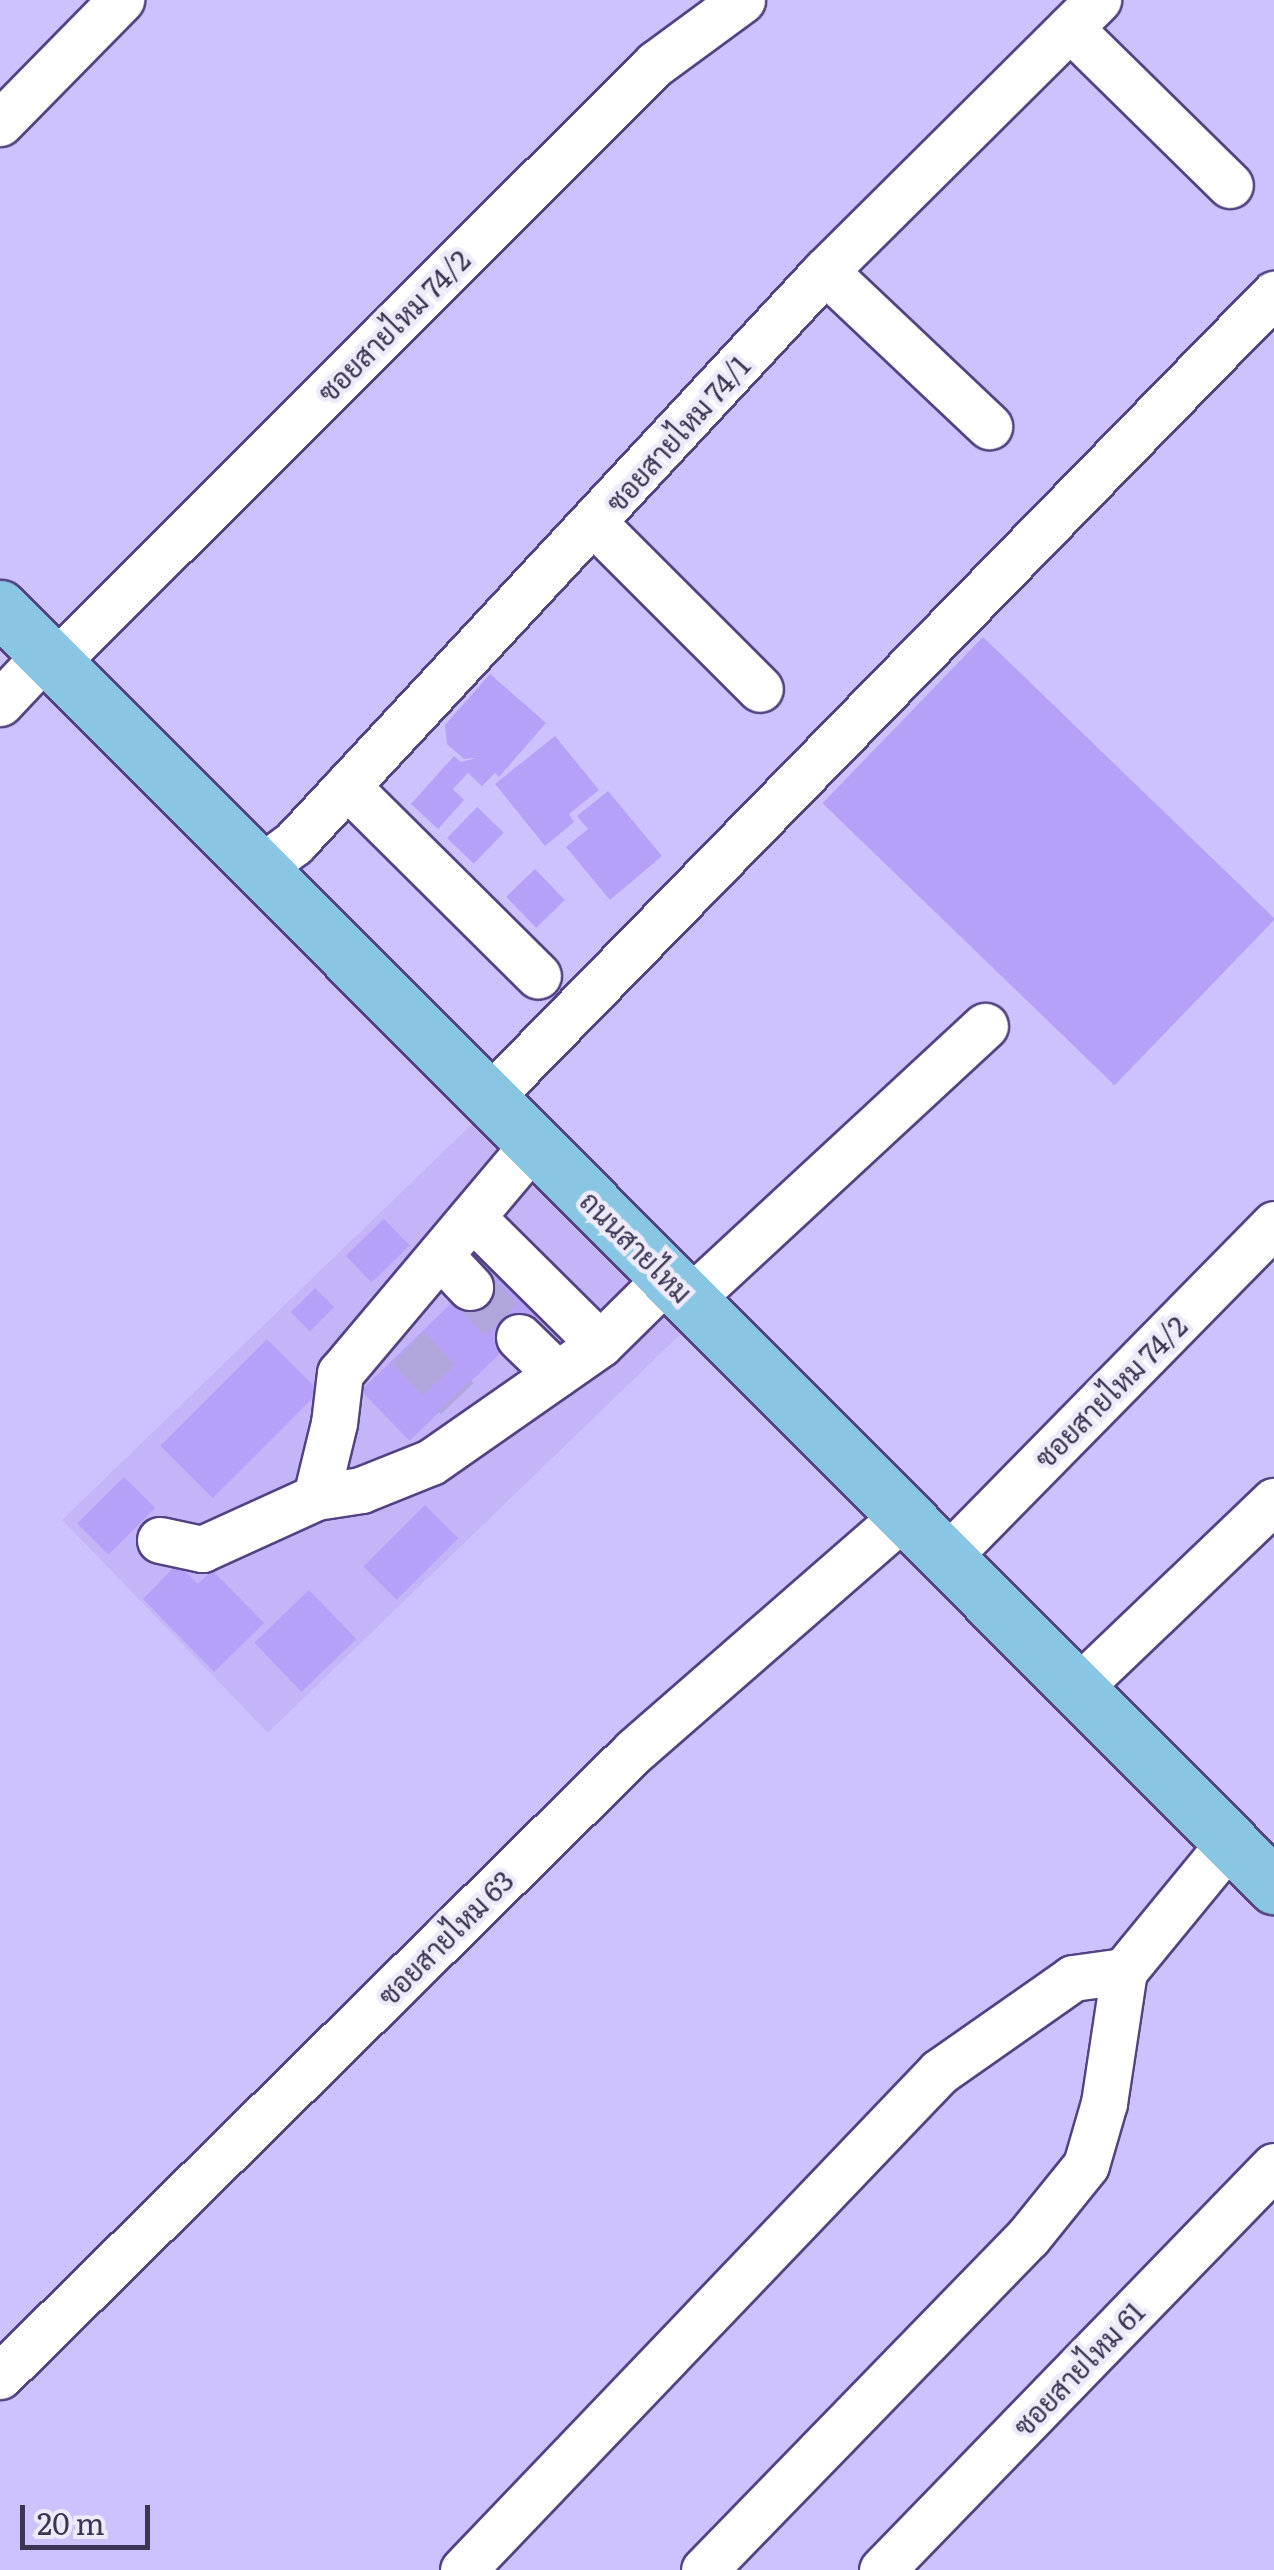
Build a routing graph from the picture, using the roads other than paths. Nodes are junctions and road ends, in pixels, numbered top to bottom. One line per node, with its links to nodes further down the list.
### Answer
1 (122, 0): 4 (street)
2 (742, 0): 11 (street, ซอยสายไหม 74/2)
3 (1084, 14): 5 (street); 6 (street, ซอยสายไหม 74/1)
4 (0, 123)
5 (1230, 185)
6 (825, 271): 8 (street); 9 (street, ซอยสายไหม 74/1)
7 (1274, 294): 18 (street)
8 (988, 426)
9 (595, 524): 12 (street); 14 (street, ซอยสายไหม 74/1)
10 (0, 608): 11 (main road, ถนนสายไหม)
11 (51, 658): 13 (street, ซอยสายไหม 74/2); 15 (main road, ถนนสายไหม)
12 (760, 688)
13 (0, 703)
14 (348, 786): 15 (street, ซอยสายไหม 74/1); 16 (street)
15 (260, 869): 18 (main road, ถนนสายไหม)
16 (538, 976)
17 (985, 1026): 22 (street)
18 (489, 1098): 19 (main road, ถนนสายไหม)
19 (534, 1143): 20 (street); 22 (main road, ถนนสายไหม)
20 (472, 1217): 24 (street); 26 (street)
21 (1274, 1224): 30 (street, ซอยสายไหม 74/2)
22 (679, 1288): 24 (street); 28 (main road, ถนนสายไหม)
23 (519, 1337): 25 (street)
24 (600, 1344): 25 (street)
25 (557, 1374): 26 (street)
26 (316, 1497): 29 (street)
27 (1274, 1501): 31 (street)
28 (905, 1515): 30 (main road, ถนนสายไหม); 36 (street, ซอยสายไหม 63)
29 (160, 1540)
30 (947, 1557): 31 (main road, ถนนสายไหม)
31 (1078, 1688): 32 (main road, ถนนสายไหม)
32 (1230, 1842): 33 (main road, ถนนสายไหม); 34 (street)
33 (1274, 1886)
34 (1124, 1971): 37 (street); 38 (street)
35 (1274, 2166): 39 (street, ซอยสายไหม 61)
36 (0, 2376)
37 (463, 2570)
38 (704, 2570)
39 (882, 2570)

